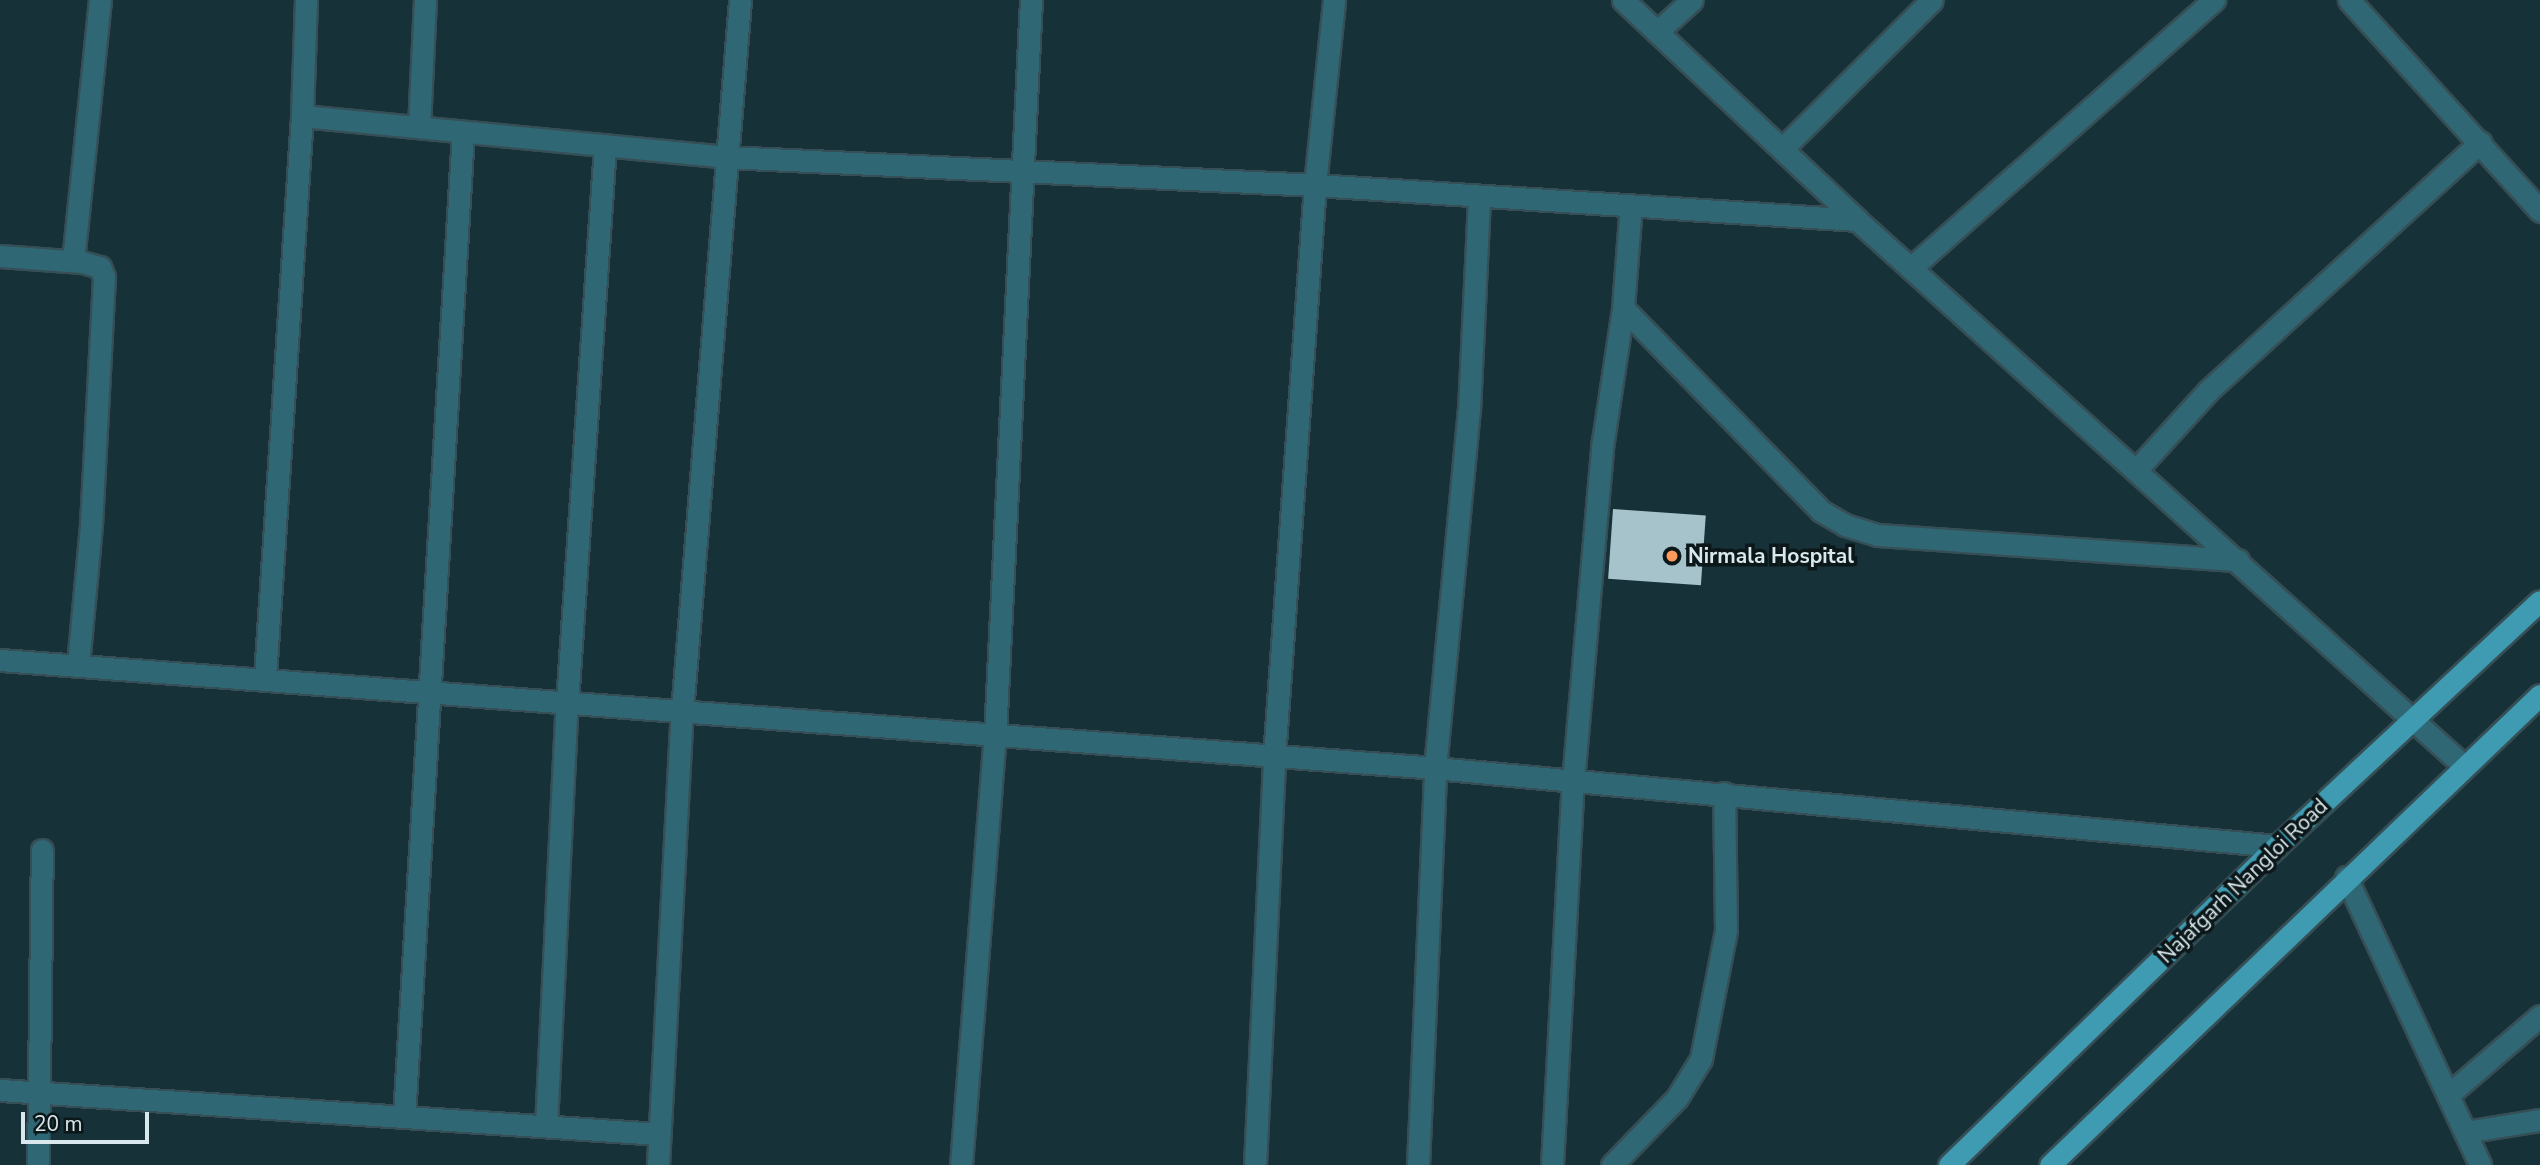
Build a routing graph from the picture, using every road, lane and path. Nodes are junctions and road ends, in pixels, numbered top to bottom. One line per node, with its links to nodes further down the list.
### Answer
1 (100, 0): 27 (street)
2 (306, 0): 13 (street)
3 (425, 0): 14 (street)
4 (740, 0): 19 (street)
5 (1031, 0): 20 (street)
6 (1334, 0): 21 (street)
7 (1623, 0): 12 (street)
8 (1692, 0): 12 (street)
9 (1932, 0): 18 (street)
10 (2214, 0): 28 (street)
11 (2348, 0): 16 (street)
12 (1657, 32): 18 (street)
13 (302, 116): 14 (street); 35 (street)
14 (419, 127): 15 (street)
15 (463, 132): 17 (street); 36 (street)
16 (2481, 142): 24 (street); 30 (street)
17 (605, 145): 19 (street); 38 (street)
18 (1782, 149): 25 (street)
19 (726, 157): 20 (street); 39 (street)
20 (1023, 170): 21 (street); 41 (street)
21 (1315, 185): 22 (street); 42 (street)
22 (1479, 196): 23 (street); 44 (street)
23 (1632, 205): 25 (street); 29 (street)
24 (2540, 211)
25 (1857, 220): 28 (street)
26 (0, 256): 27 (street)
27 (74, 261): 34 (street)
28 (1911, 268): 30 (street)
29 (1623, 308): 31 (street); 45 (street)
30 (2137, 469): 31 (street)
31 (2238, 560): 40 (street)
32 (2540, 601): 40 (main road, Najafgarh Nangloi Road)
33 (0, 660): 34 (street)
34 (78, 665): 35 (street)
35 (265, 677): 36 (street)
36 (429, 691): 38 (street); 54 (street)
37 (2540, 695): 43 (main road)
38 (567, 703): 39 (street); 56 (street)
39 (682, 712): 41 (street); 58 (street)
40 (2417, 719): 43 (street); 47 (main road, Najafgarh Nangloi Road)
41 (995, 736): 42 (street); 61 (street)
42 (1274, 758): 44 (street); 62 (street)
43 (2463, 765): 49 (main road)
44 (1435, 768): 45 (street); 63 (street)
45 (1573, 781): 46 (street); 64 (street)
46 (1724, 793): 47 (street); 65 (street)
47 (2277, 846): 66 (main road, Najafgarh Nangloi Road)
48 (42, 850): 52 (street)
49 (2346, 877): 53 (street); 67 (main road)
50 (2540, 1016): 53 (street)
51 (0, 1090): 52 (street)
52 (41, 1093): 54 (street); 59 (street)
53 (2448, 1095): 57 (street)
54 (404, 1117): 56 (street)
55 (2540, 1120): 57 (street)
56 (546, 1126): 58 (street)
57 (2465, 1132): 68 (street)
58 (659, 1133): 60 (street)
59 (38, 1165)
60 (658, 1165)
61 (961, 1165)
62 (1255, 1165)
63 (1418, 1165)
64 (1552, 1165)
65 (1612, 1165)
66 (1949, 1165)
67 (2050, 1165)
68 (2480, 1165)

